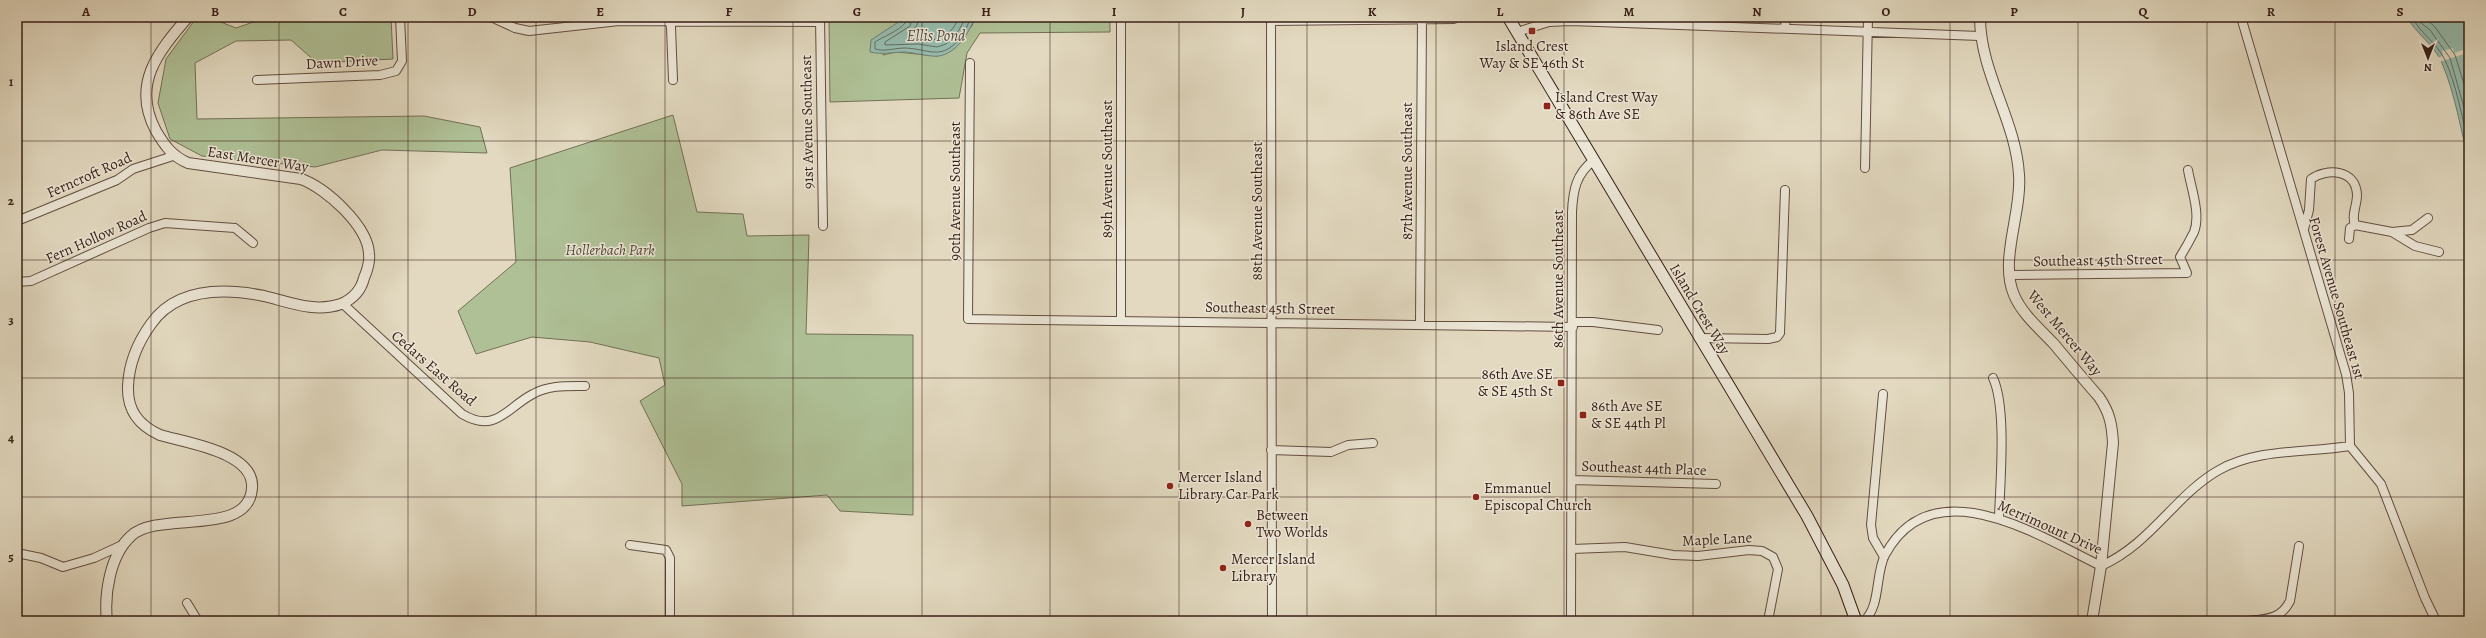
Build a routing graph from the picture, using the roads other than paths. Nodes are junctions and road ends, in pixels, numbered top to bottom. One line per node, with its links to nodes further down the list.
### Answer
1 (188, 17): 24 (street)
2 (400, 17): 22 (street, Dawn Drive)
3 (491, 17): 10 (street)
4 (1121, 17): 42 (street, 89th Avenue Southeast)
5 (1508, 17): 18 (main road, Island Crest Way)
6 (1786, 17): 17 (street)
7 (1868, 17): 19 (street)
8 (1980, 17): 20 (street, West Mercer Way)
9 (2241, 17): 33 (street, Forest Avenue Southeast 1st)
10 (668, 18): 15 (street); 23 (street)
11 (1422, 18): 12 (street); 13 (street); 44 (street, 87th Avenue Southeast)
12 (1271, 19): 43 (street, 88th Avenue Southeast)
13 (1454, 19)
14 (1571, 19): 16 (street); 18 (street)
15 (820, 20): 32 (street, 91st Avenue Southeast)
16 (1674, 20): 17 (street)
17 (1785, 28): 19 (street)
18 (1517, 32): 25 (main road, Island Crest Way)
19 (1868, 32): 20 (street); 26 (street)
20 (1980, 36): 38 (street, West Mercer Way)
21 (970, 63): 41 (street, 90th Avenue Southeast)
22 (257, 80)
23 (673, 80)
24 (173, 156): 30 (street, Ferncroft Road); 40 (street, East Mercer Way)
25 (1594, 160): 45 (street, 86th Avenue Southeast); 47 (main road, Island Crest Way)
26 (1864, 168)
27 (2188, 170): 38 (street, Southeast 45th Street)
28 (1785, 190): 47 (street)
29 (2428, 218): 34 (street)
30 (17, 221)
31 (2355, 225): 33 (street); 34 (street); 35 (street)
32 (823, 226)
33 (2304, 230): 52 (street, Forest Avenue Southeast 1st)
34 (2392, 232): 37 (street)
35 (2349, 239)
36 (253, 243): 39 (street, Fern Hollow Road)
37 (2439, 252)
38 (2009, 275): 63 (street, West Mercer Way)
39 (17, 282)
40 (342, 303): 49 (street, Cedars East Road); 58 (street, East Mercer Way)
41 (968, 319): 42 (street, Southeast 45th Street)
42 (1121, 321): 43 (street, Southeast 45th Street)
43 (1271, 322): 44 (street, Southeast 45th Street); 53 (street, 88th Avenue Southeast)
44 (1420, 325): 45 (street, Southeast 45th Street)
45 (1573, 325): 46 (street, Southeast 45th Street); 54 (street, 86th Avenue Southeast)
46 (1658, 330)
47 (1699, 338): 71 (main road, Island Crest Way)
48 (1993, 378): 56 (street)
49 (585, 386)
50 (1883, 394): 62 (street)
51 (1373, 443): 53 (street)
52 (2350, 446): 63 (street, Merrimount Drive); 76 (street)
53 (1271, 450): 68 (street, 88th Avenue Southeast)
54 (1572, 480): 55 (street, Southeast 44th Place); 60 (street, 86th Avenue Southeast)
55 (1716, 484)
56 (1999, 518): 62 (street, Merrimount Drive); 63 (street, Merrimount Drive)
57 (630, 545): 67 (street)
58 (120, 546): 61 (street); 65 (street, East Mercer Way)
59 (2299, 546): 75 (street)
60 (1572, 549): 69 (street, 86th Avenue Southeast); 70 (street, Maple Lane)
61 (17, 553)
62 (1884, 557): 72 (street, Merrimount Drive)
63 (2101, 566): 73 (street, West Mercer Way)
64 (187, 603): 66 (street)
65 (107, 621)
66 (198, 621)
67 (670, 621)
68 (1272, 621)
69 (1571, 621)
70 (1768, 621)
71 (1856, 621)
72 (1864, 621)
73 (2092, 621): 74 (street)
74 (2171, 621)
75 (2248, 621)
76 (2436, 621)

